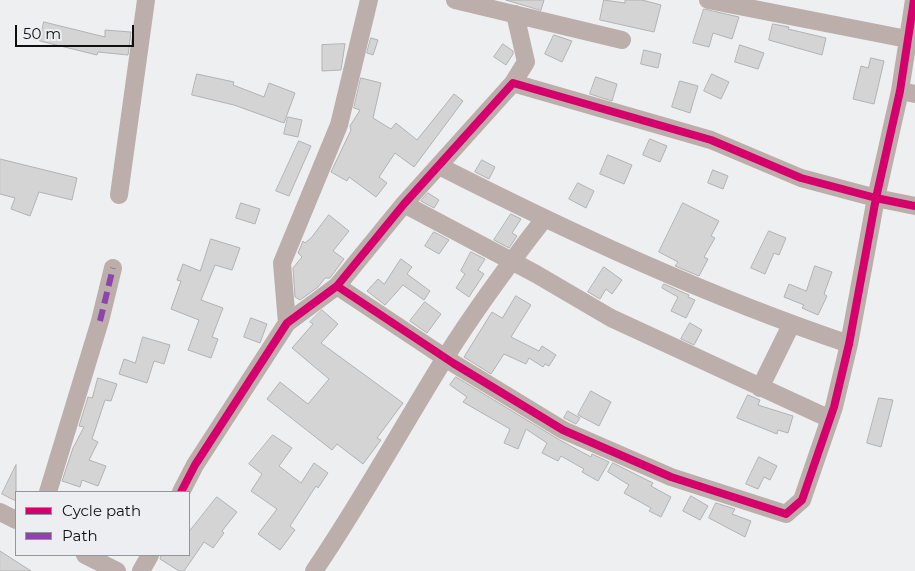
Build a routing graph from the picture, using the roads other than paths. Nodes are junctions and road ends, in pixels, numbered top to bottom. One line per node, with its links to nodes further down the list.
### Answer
1 (146, 0): 12 (street)
2 (369, 0): 20 (street)
3 (455, 0): 6 (street)
4 (708, 0): 7 (street)
5 (914, 0): 7 (street)
6 (515, 14): 8 (street); 9 (street)
7 (907, 39): 10 (street)
8 (622, 40)
9 (513, 83): 11 (street); 13 (street)
10 (907, 92): 13 (street)
11 (439, 166): 14 (street); 16 (street)
12 (119, 195)
13 (876, 198): 15 (street); 22 (street)
14 (404, 204): 17 (street); 19 (street)
15 (915, 206)
16 (544, 219): 17 (street); 21 (street)
17 (511, 260): 23 (street); 24 (street)
18 (113, 268): 26 (street)
19 (337, 286): 20 (street); 23 (street)
20 (287, 323): 27 (street)
21 (791, 325): 22 (street); 24 (street)
22 (849, 344): 25 (street)
23 (445, 357): 25 (street); 34 (street)
24 (760, 388): 25 (street)
25 (830, 419)
26 (48, 491)
27 (182, 491)
28 (0, 512): 29 (street)
29 (15, 520)
30 (87, 556): 32 (street)
31 (149, 556): 33 (street)
32 (117, 571)
33 (141, 571)
34 (314, 571)

